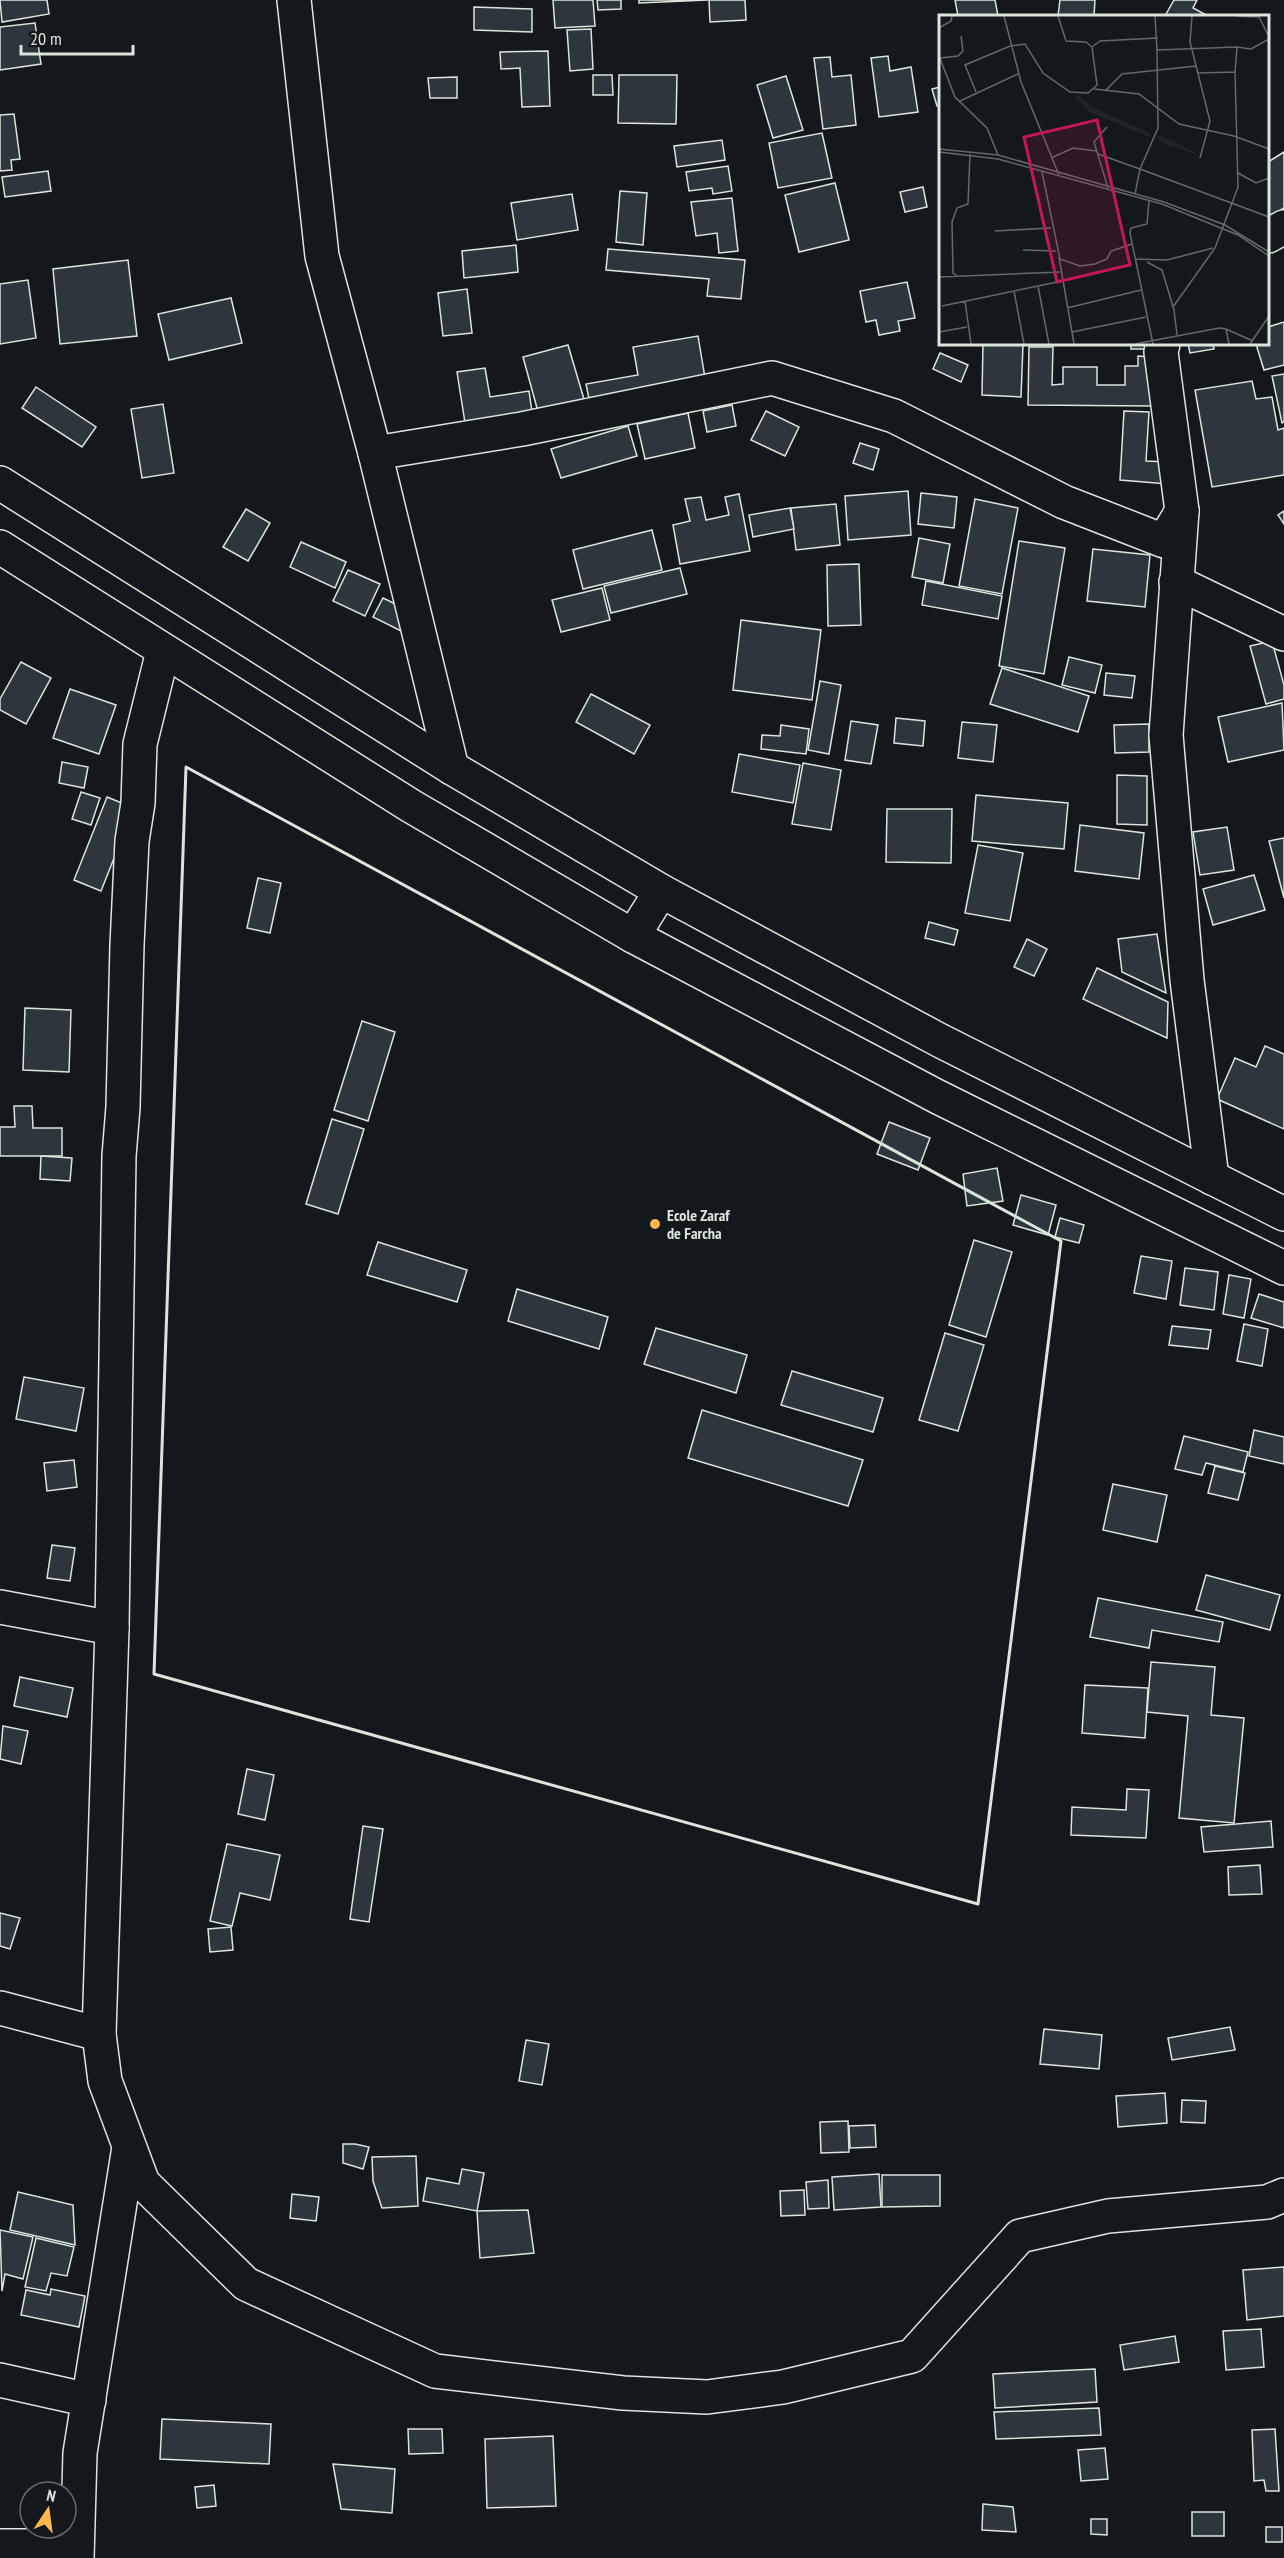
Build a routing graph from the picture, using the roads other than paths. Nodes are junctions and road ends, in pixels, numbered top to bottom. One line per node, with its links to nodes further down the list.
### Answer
1 (294, 0): 5 (street)
2 (1284, 227): 3 (street)
3 (1269, 235)
4 (1163, 345): 7 (street)
5 (375, 453): 7 (street); 12 (street)
6 (0, 483): 12 (street)
7 (1182, 511): 9 (street)
8 (0, 547): 11 (street)
9 (1176, 582): 10 (street); 15 (street)
10 (1284, 634)
11 (163, 651): 14 (street); 19 (street)
12 (452, 768): 13 (street)
13 (661, 891): 14 (street); 15 (street)
14 (633, 936): 17 (street)
15 (1212, 1178): 16 (street)
16 (1284, 1214)
17 (1284, 1268)
18 (0, 1607): 19 (street)
19 (112, 1628): 21 (street)
20 (0, 2008): 21 (street)
21 (99, 2034): 22 (street)
22 (129, 2146): 23 (street); 25 (street)
23 (1284, 2195)
24 (0, 2380): 25 (street)
25 (89, 2400): 27 (street)
26 (0, 2546): 27 (street)
27 (77, 2552)

